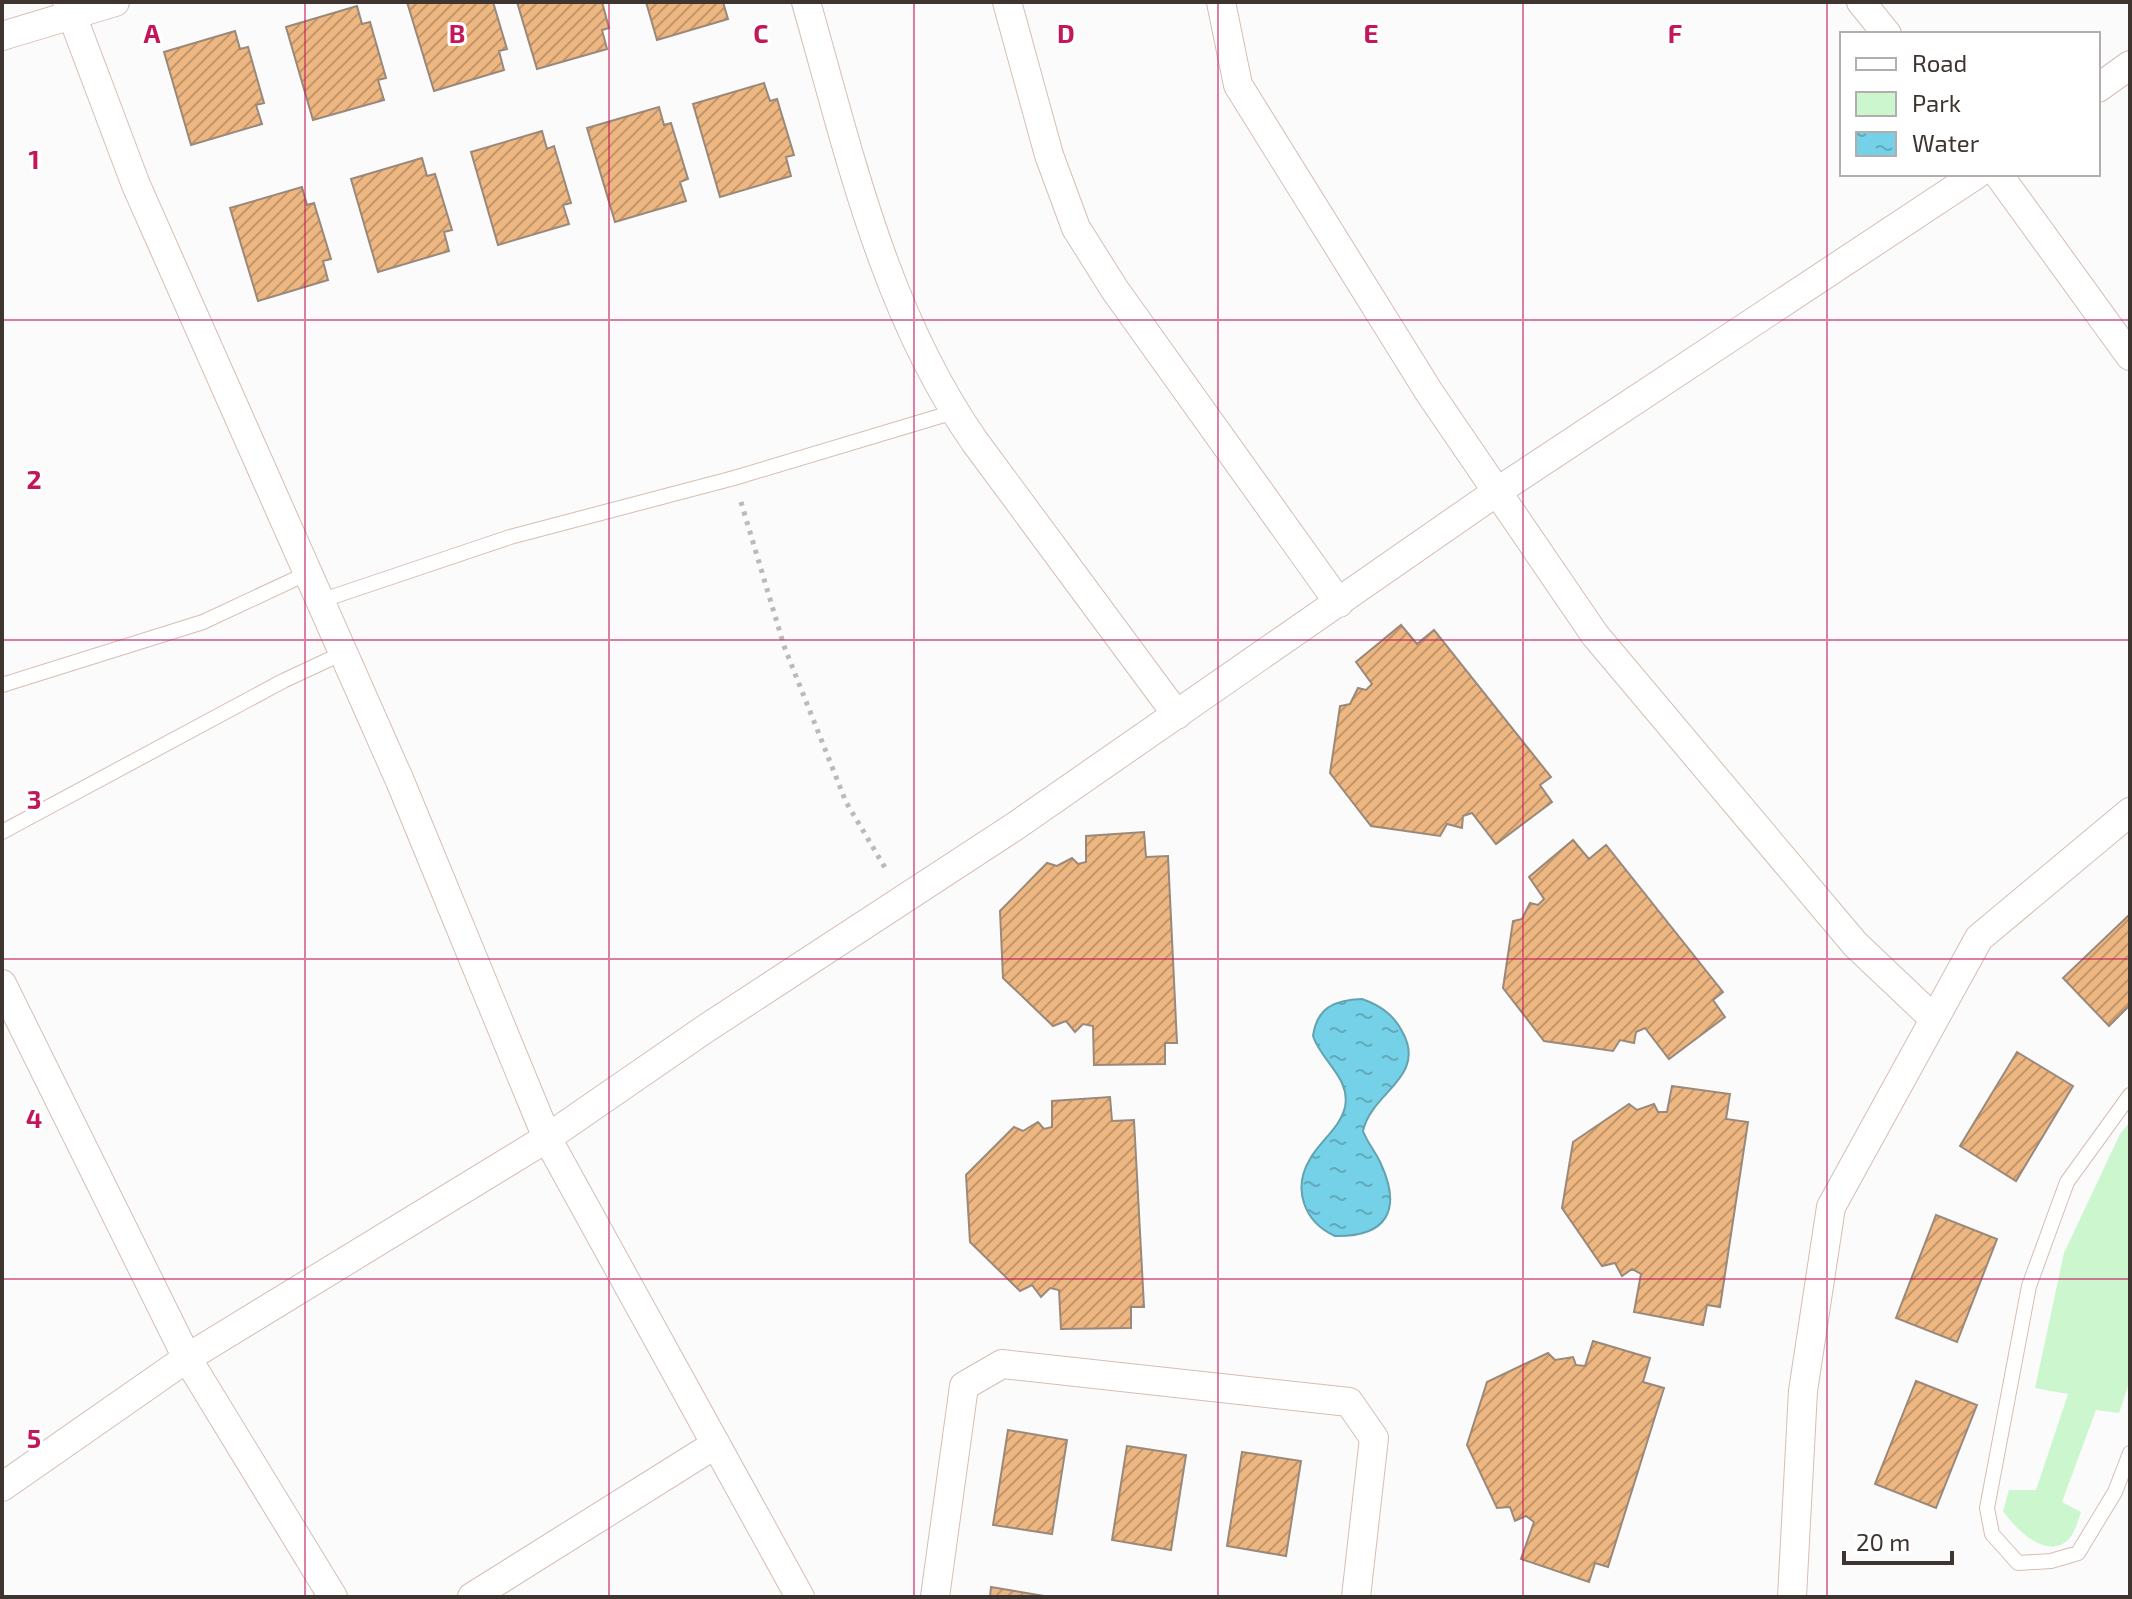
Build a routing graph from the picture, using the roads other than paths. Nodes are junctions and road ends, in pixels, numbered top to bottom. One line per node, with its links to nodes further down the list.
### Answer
1 (115, 2): 6 (street)
2 (806, 2): 14 (street)
3 (1007, 2): 18 (street)
4 (1221, 2): 15 (street)
5 (1861, 2): 7 (street)
6 (69, 7): 8 (street); 16 (street)
7 (1885, 32)
8 (2, 36)
9 (2130, 65): 10 (street)
10 (2100, 87)
11 (1974, 176): 15 (street)
12 (2000, 176): 13 (street)
13 (2128, 347)
14 (954, 412): 17 (lane); 21 (street)
15 (1495, 493): 18 (street); 25 (street)
16 (308, 573): 17 (street); 20 (lane)
17 (320, 601): 19 (street)
18 (1339, 603): 21 (street)
19 (343, 653): 23 (lane); 27 (street)
20 (2, 685)
21 (1177, 715): 27 (street)
22 (2130, 812): 25 (street)
23 (2, 832)
24 (2, 984): 28 (street)
25 (1934, 1019): 37 (street)
26 (2130, 1095): 30 (lane)
27 (547, 1138): 28 (street); 29 (street)
28 (187, 1358): 31 (street); 32 (street)
29 (716, 1444): 33 (street); 34 (street)
30 (2130, 1453)
31 (2, 1487)
32 (332, 1597)
33 (472, 1597)
34 (800, 1597)
35 (935, 1597): 36 (street)
36 (1356, 1597)
37 (1792, 1597)

